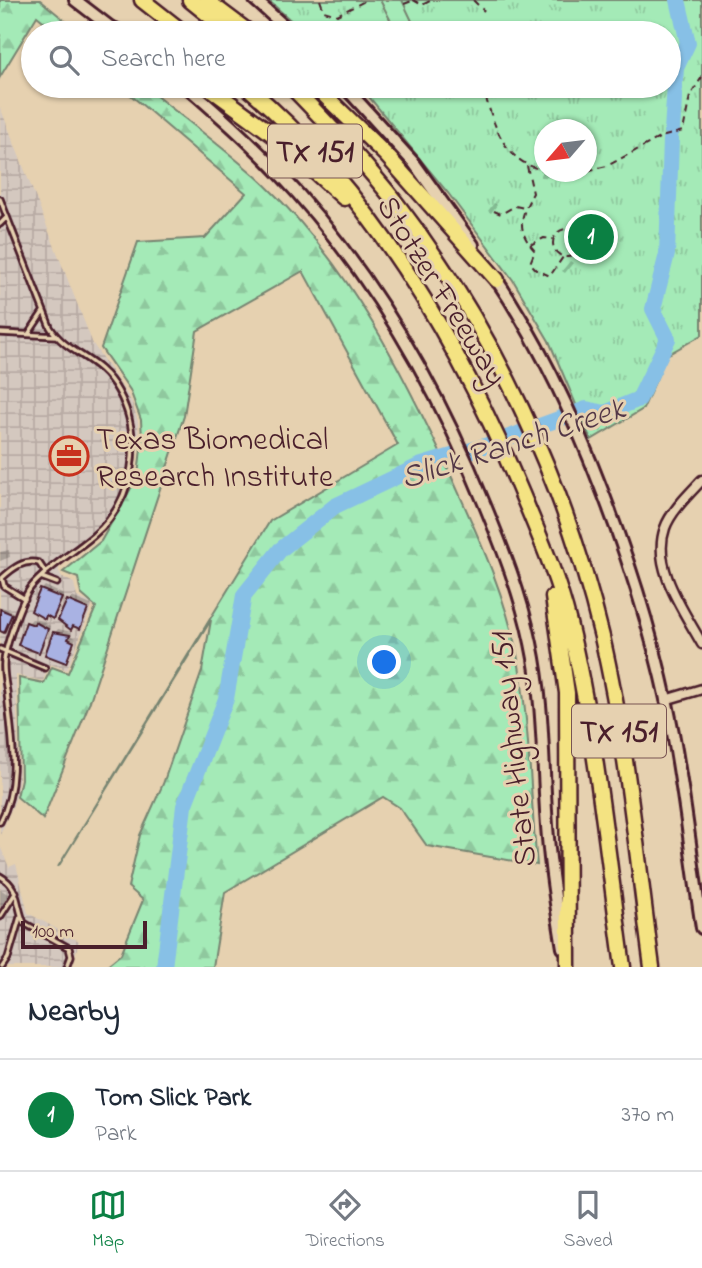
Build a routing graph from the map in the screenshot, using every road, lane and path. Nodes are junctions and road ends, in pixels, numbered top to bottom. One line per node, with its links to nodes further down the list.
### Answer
1 (75, 0): 13 (main road)
2 (142, 0): 14 (highway)
3 (190, 0): 15 (highway)
4 (206, 0): 16 (highway)
5 (255, 0): 17 (main road)
6 (320, 0): 7 (path)
7 (367, 0)
8 (413, 0): 9 (path); 11 (path)
9 (432, 0)
10 (473, 0): 12 (path)
11 (404, 5)
12 (484, 11)
13 (103, 21)
14 (169, 21)
15 (216, 21)
16 (234, 21)
17 (279, 21)
18 (702, 77): 28 (path)
19 (199, 98): 64 (main road, State Highway 151)
20 (223, 98): 34 (highway)
21 (259, 98): 34 (highway, Stotzer Freeway / TX 151)
22 (301, 98): 66 (highway, Stotzer Freeway / TX 151)
23 (328, 98): 38 (highway)
24 (355, 98): 38 (main road)
25 (486, 98): 26 (path)
26 (527, 166): 27 (path); 30 (path)
27 (534, 168)
28 (597, 168)
29 (0, 199): 32 (lane)
30 (526, 208): 31 (path); 36 (path)
31 (494, 211)
32 (7, 217): 33 (lane); 39 (lane)
33 (0, 224)
34 (374, 225): 44 (highway, Stotzer Freeway / TX 151)
35 (553, 239): 36 (path); 37 (path); 37 (path)
36 (530, 246): 37 (path)
37 (564, 257)
38 (497, 280): 55 (main road)
39 (44, 310): 41 (lane); 42 (lane)
40 (0, 333): 41 (lane)
41 (29, 333): 42 (lane)
42 (56, 336): 45 (lane)
43 (702, 480): 50 (street)
44 (542, 540): 64 (highway); 65 (highway, Stotzer Freeway / TX 151)
45 (45, 572): 46 (lane); 48 (lane)
46 (40, 577): 47 (lane); 49 (lane)
47 (57, 583)
48 (1, 585): 49 (lane)
49 (25, 599): 52 (lane)
50 (702, 645)
51 (0, 649): 52 (lane)
52 (5, 653): 53 (lane); 56 (lane)
53 (45, 667)
54 (702, 689): 55 (street)
55 (665, 700): 61 (main road)
56 (0, 822)
57 (0, 876): 58 (lane)
58 (16, 892): 59 (lane); 60 (lane)
59 (21, 915): 62 (lane); 63 (lane)
60 (0, 917)
61 (702, 928)
62 (2, 967)
63 (67, 967)
64 (567, 967)
65 (623, 967)
66 (652, 967)

